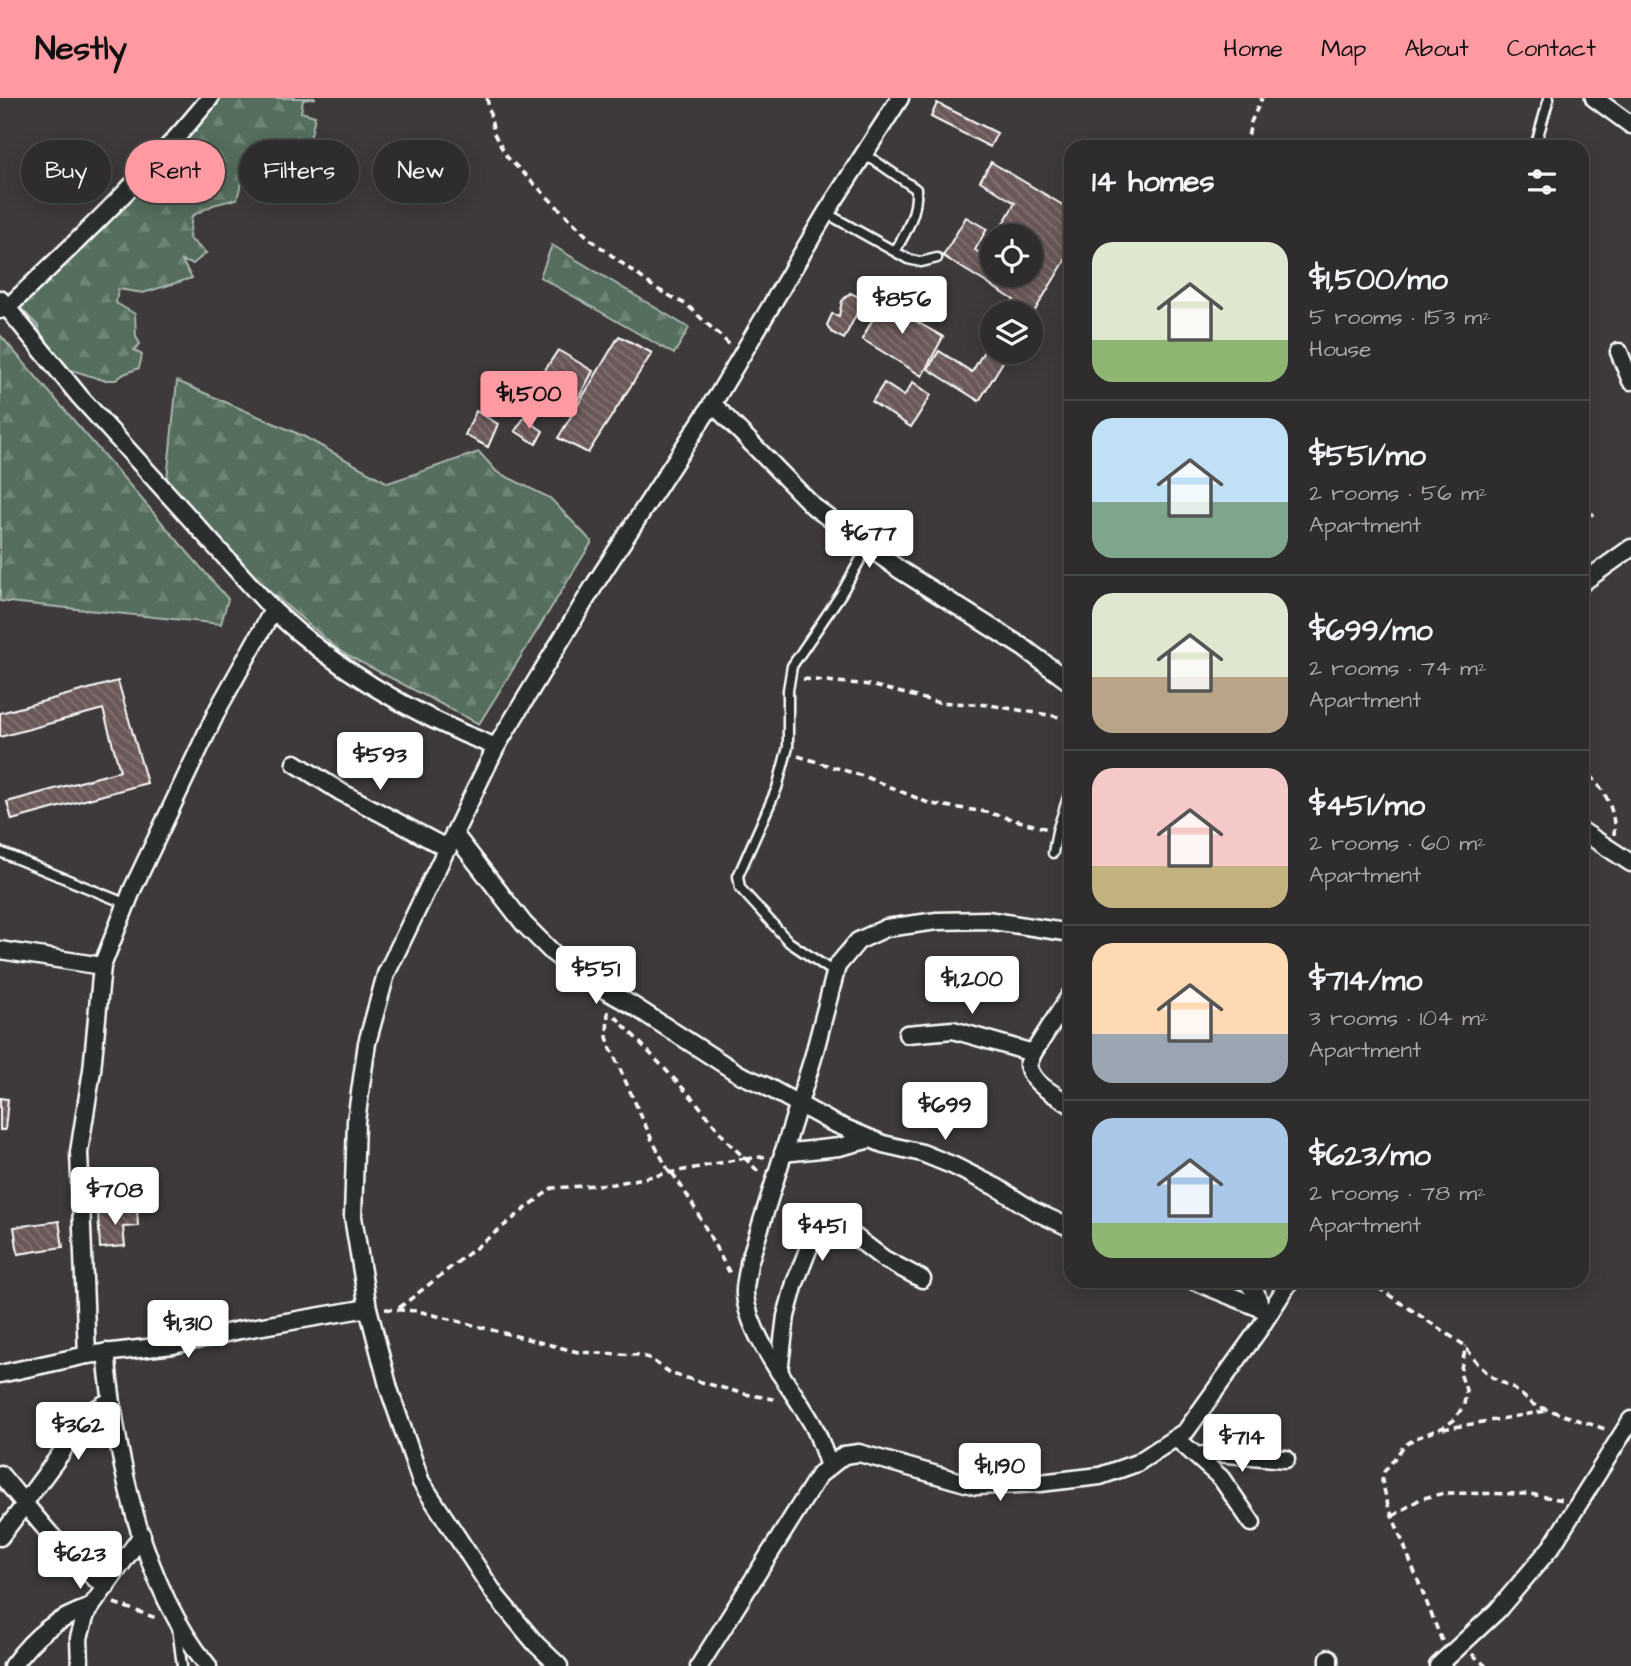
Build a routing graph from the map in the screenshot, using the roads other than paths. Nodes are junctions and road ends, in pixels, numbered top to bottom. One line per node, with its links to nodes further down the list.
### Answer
1 (210, 98): 11 (street)
2 (900, 98): 7 (street)
3 (1549, 98): 6 (lane)
4 (1594, 98): 5 (street)
5 (1631, 125)
6 (1537, 140)
7 (864, 157): 8 (street); 9 (lane)
8 (826, 213): 9 (lane); 14 (street)
9 (895, 251): 10 (lane)
10 (937, 258)
11 (2, 306): 18 (street)
12 (1619, 352): 13 (street)
13 (1631, 381)
14 (712, 403): 15 (street); 20 (street)
15 (868, 547): 19 (street); 32 (lane)
16 (1631, 548): 17 (street)
17 (1589, 578)
18 (273, 610): 20 (street); 28 (street)
19 (1064, 678)
20 (496, 747): 24 (street)
21 (295, 763): 24 (street)
22 (1064, 810): 26 (lane)
23 (1589, 836): 27 (street)
24 (451, 842): 37 (street); 45 (street)
25 (0, 852): 28 (lane)
26 (1053, 853)
27 (1631, 863)
28 (127, 904): 31 (street)
29 (1064, 932): 32 (street)
30 (0, 950): 31 (street)
31 (102, 966): 48 (street)
32 (835, 973): 37 (street)
33 (1064, 1005): 35 (street)
34 (907, 1034): 35 (street)
35 (1033, 1053): 36 (street)
36 (1064, 1100)
37 (798, 1104): 38 (street); 39 (street)
38 (871, 1139): 39 (street); 40 (street)
39 (783, 1153): 49 (street)
40 (1064, 1225)
41 (922, 1279): 49 (street)
42 (1211, 1288): 46 (street)
43 (1252, 1288): 46 (street)
44 (1284, 1288): 46 (street)
45 (368, 1310): 47 (street); 69 (street)
46 (1266, 1310): 53 (street)
47 (106, 1352): 48 (street); 51 (street)
48 (87, 1355): 50 (street)
49 (779, 1372): 56 (street)
50 (0, 1374)
51 (111, 1400): 58 (street); 60 (street)
52 (1626, 1435): 64 (street)
53 (1176, 1438): 54 (street); 56 (street)
54 (1198, 1456): 55 (street); 59 (street)
55 (1286, 1459)
56 (829, 1466): 70 (street)
57 (0, 1474): 58 (street)
58 (25, 1502): 61 (street); 62 (street)
59 (1252, 1523)
60 (142, 1535): 62 (street); 63 (street)
61 (0, 1537)
62 (99, 1597): 65 (street); 66 (street)
63 (176, 1621): 67 (lane); 68 (street)
64 (1443, 1661)
65 (12, 1666)
66 (80, 1666)
67 (182, 1666)
68 (208, 1666)
69 (559, 1666)
70 (699, 1666)

